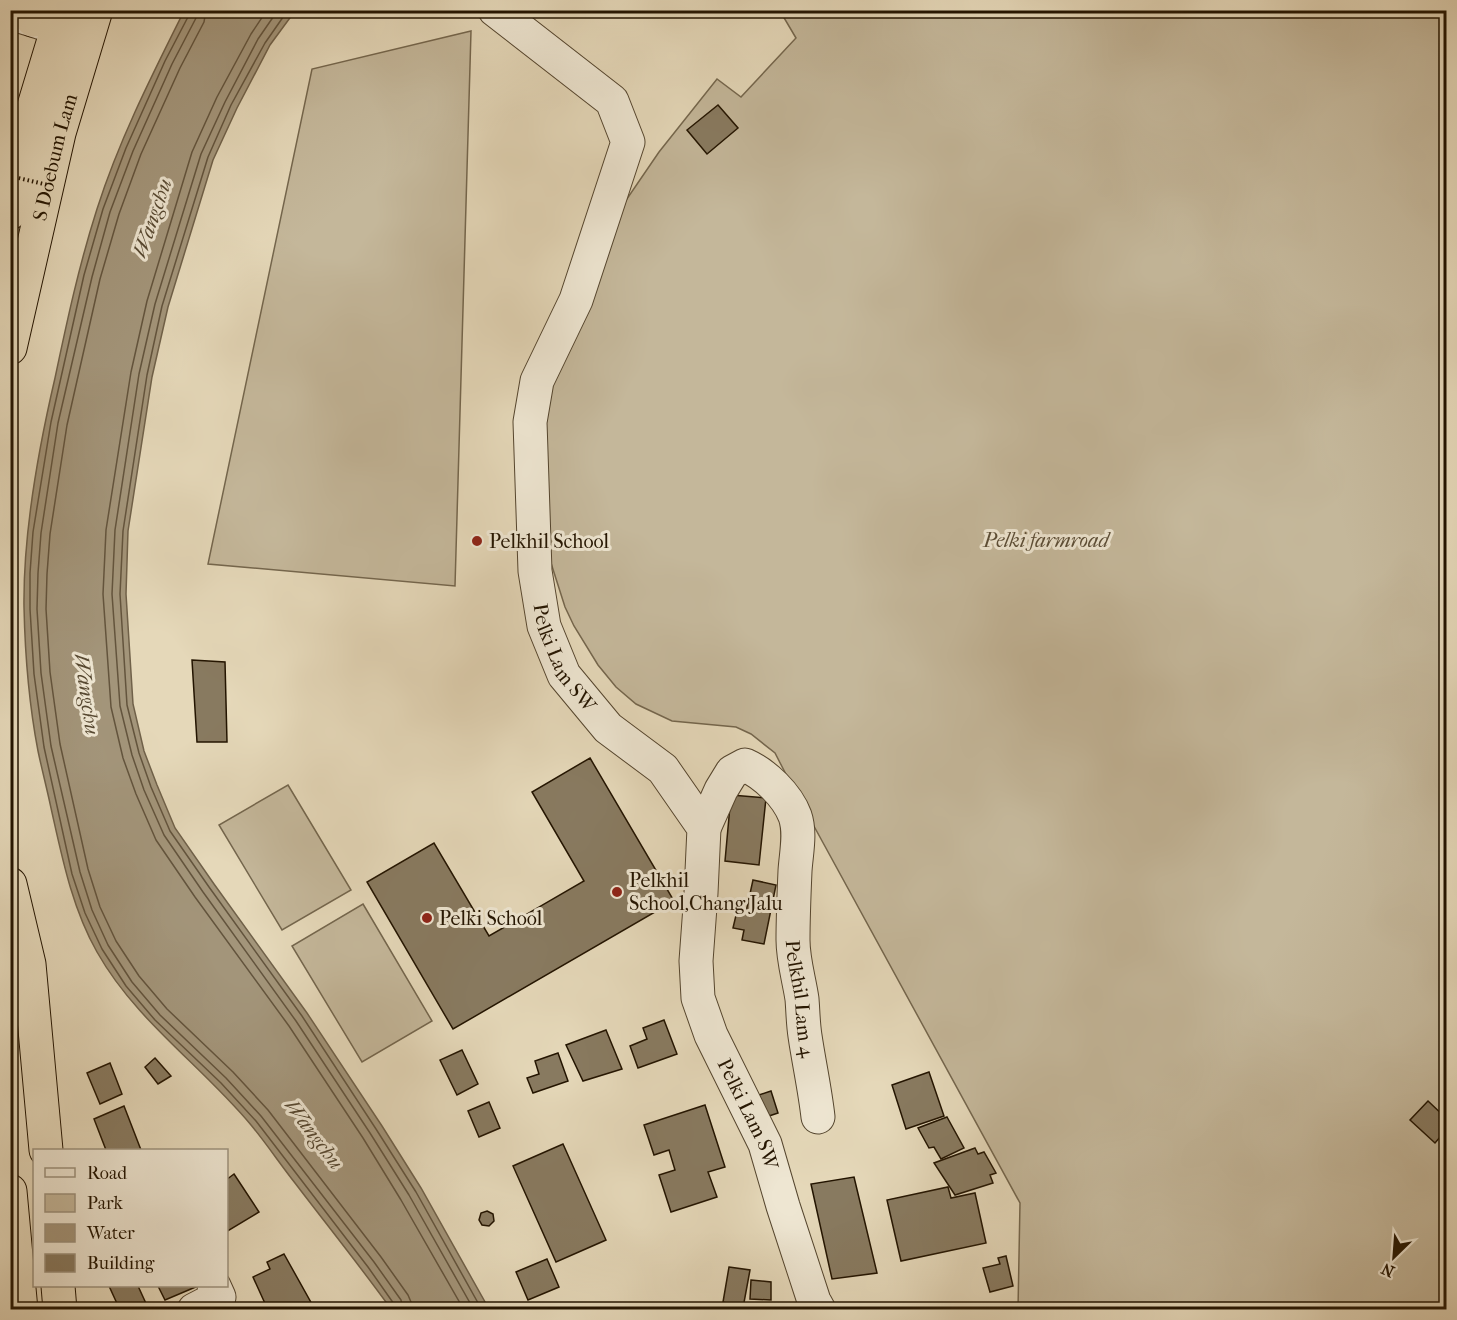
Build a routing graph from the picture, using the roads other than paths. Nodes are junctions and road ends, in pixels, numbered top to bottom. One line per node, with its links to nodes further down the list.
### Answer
1 (495, 10): 6 (street, Pelki Lam SW)
2 (55, 18): 3 (highway, S Doebum Lam)
3 (25, 179): 4 (highway, S Doebum Lam); 5 (highway, S Doebum Lam)
4 (10, 213)
5 (10, 348)
6 (704, 828): 8 (street, Pelkhil Lam 4); 16 (street, Pelki Lam SW)
7 (10, 884): 9 (highway)
8 (818, 1117)
9 (46, 1149)
10 (10, 1191): 13 (highway)
11 (58, 1287): 14 (highway)
12 (214, 1287): 15 (street)
13 (21, 1310)
14 (60, 1310)
15 (194, 1310)
16 (819, 1310)

